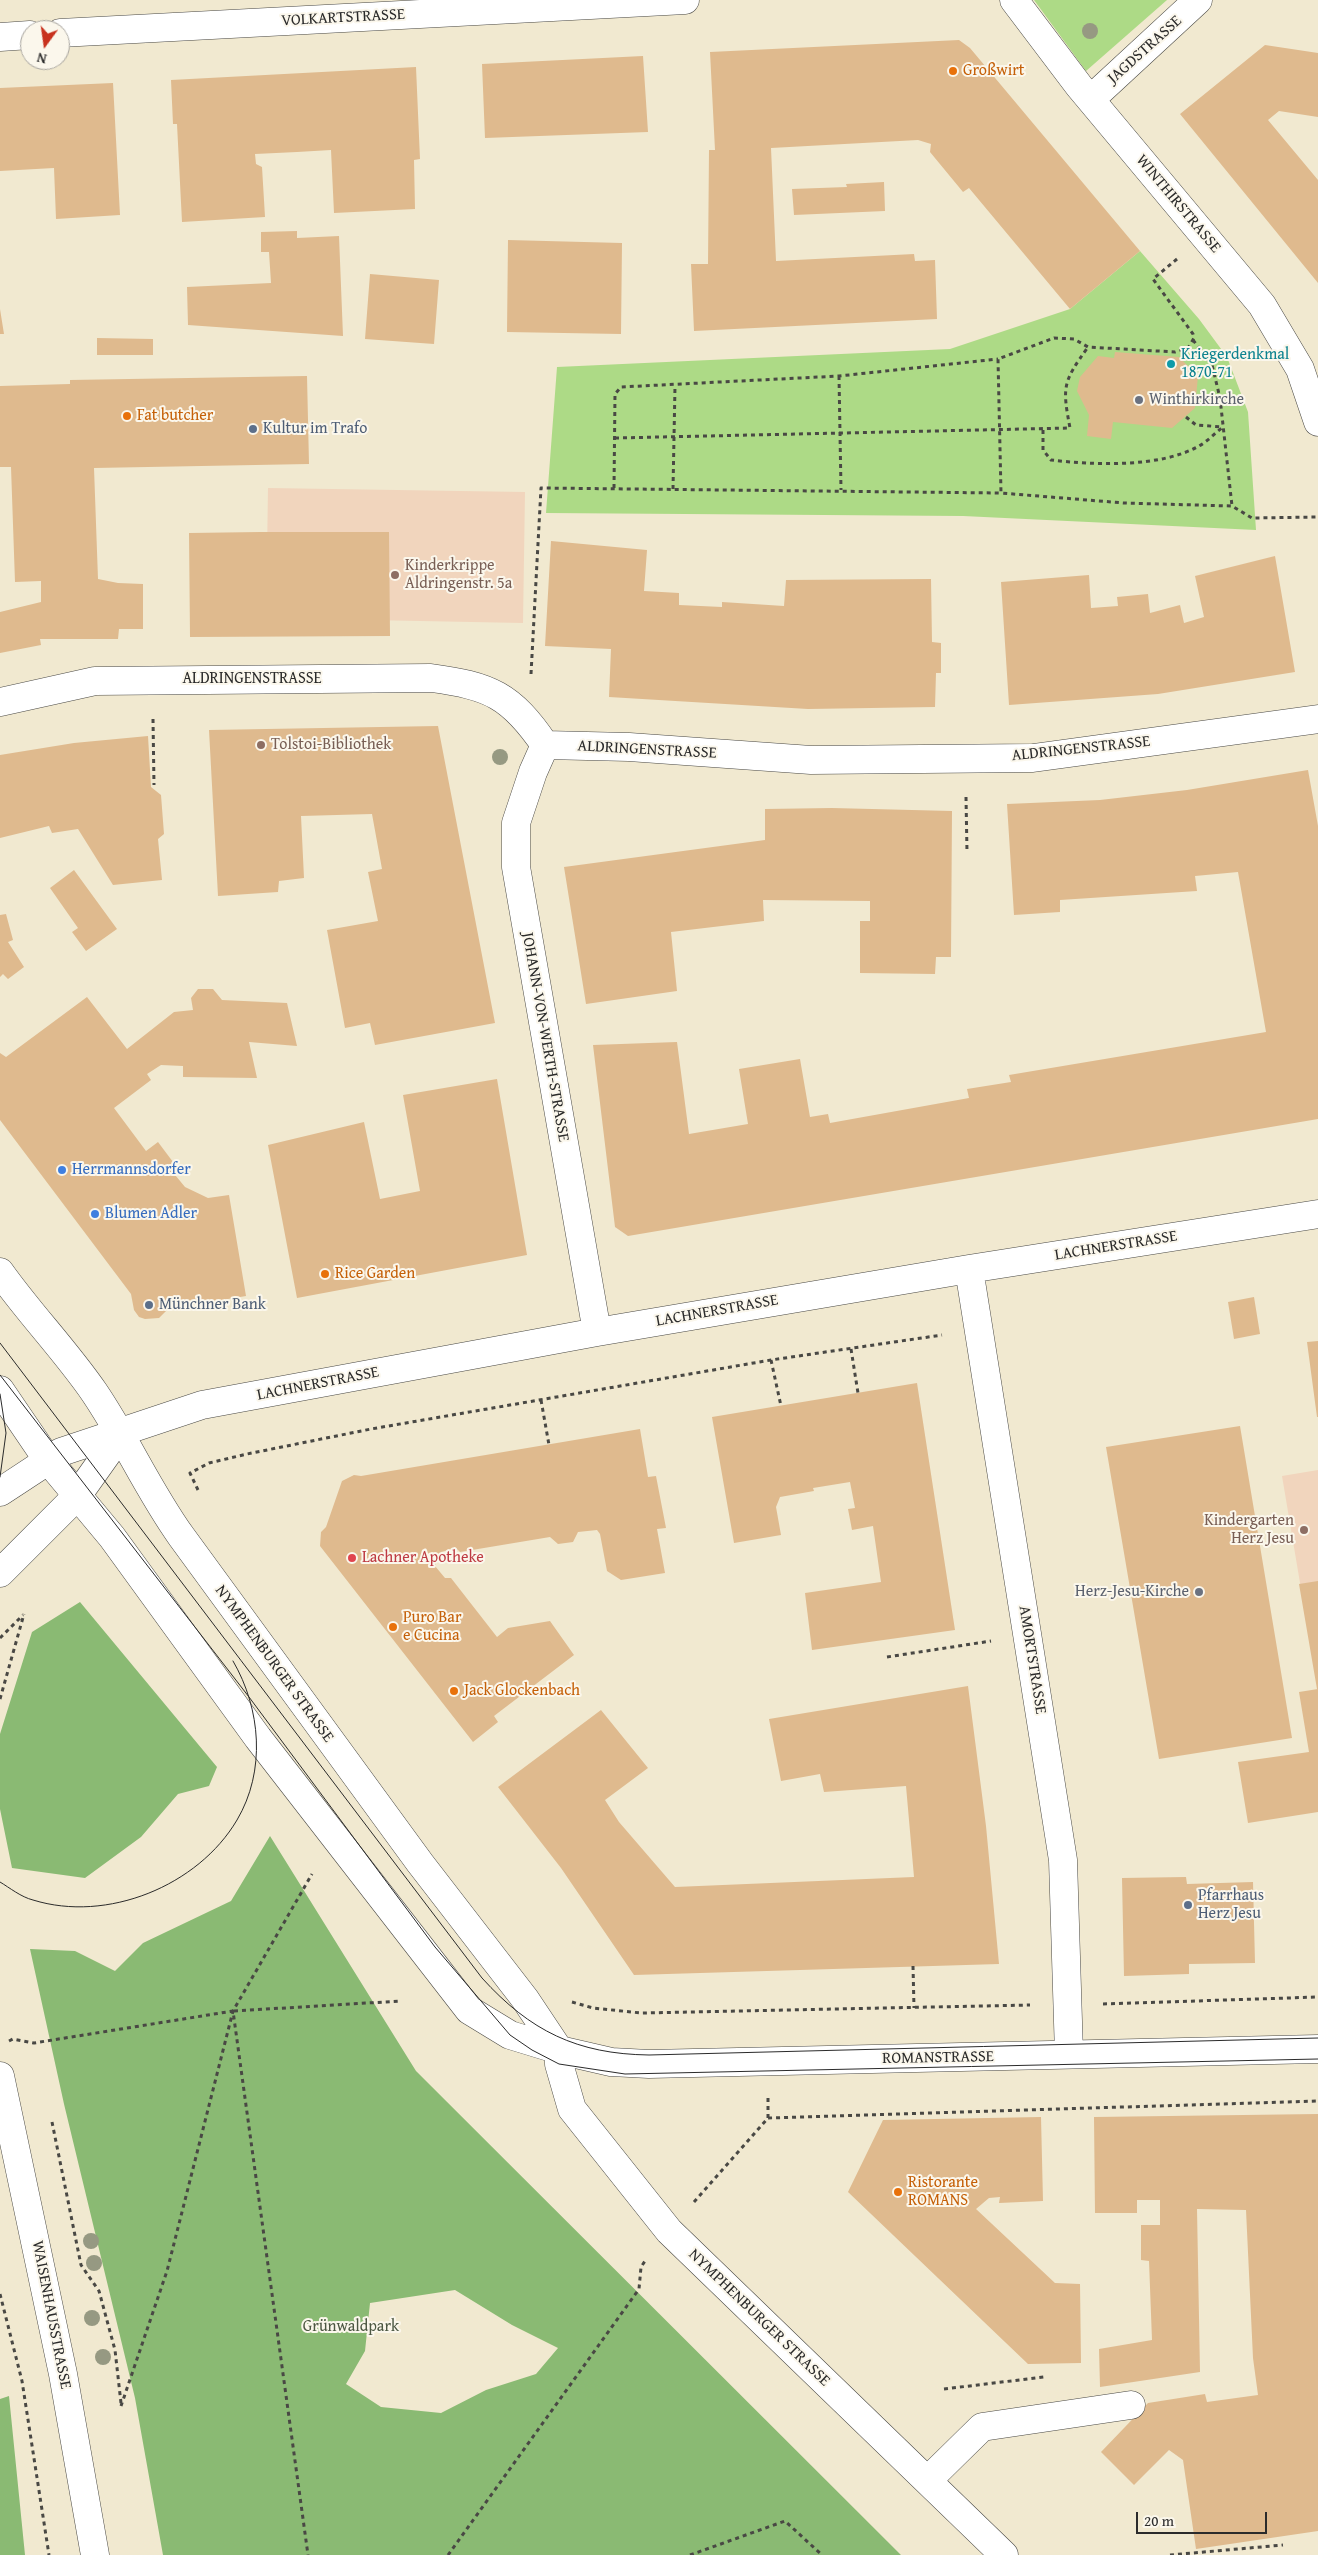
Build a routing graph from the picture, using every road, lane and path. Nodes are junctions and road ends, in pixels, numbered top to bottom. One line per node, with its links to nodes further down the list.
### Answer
1 (686, 0): 4 (street, VOLKARTSTRASSE)
2 (1014, 0): 7 (street, WINTHIRSTRASSE)
3 (1198, 0): 7 (street, JAGDSTRASSE)
4 (70, 32)
5 (20, 36): 6 (street)
6 (0, 37)
7 (1091, 99): 15 (street, WINTHIRSTRASSE)
8 (1160, 288): 9 (path)
9 (1192, 340): 10 (path); 16 (path)
10 (1088, 347): 11 (path); 18 (path)
11 (998, 359): 12 (path); 17 (path)
12 (839, 376): 13 (path); 19 (path)
13 (675, 386): 20 (path); 21 (path)
14 (1186, 416): 16 (path)
15 (1318, 422)
16 (1223, 427): 18 (path); 26 (path)
17 (1000, 430): 18 (path); 19 (path); 25 (path)
18 (1043, 430)
19 (840, 434): 21 (path); 24 (path)
20 (615, 438): 21 (path); 22 (path)
21 (674, 438): 23 (path)
22 (614, 488): 23 (path); 31 (path)
23 (673, 489): 24 (path)
24 (841, 490): 25 (path)
25 (1001, 493): 26 (path)
26 (1232, 506): 27 (path)
27 (1318, 516)
28 (152, 680): 29 (street, ALDRINGENSTRASSE); 31 (street, ALDRINGENSTRASSE); 34 (path)
29 (0, 702)
30 (1318, 719): 33 (street, ALDRINGENSTRASSE)
31 (528, 721): 32 (street, ALDRINGENSTRASSE)
32 (545, 745): 33 (street, ALDRINGENSTRASSE); 39 (street, JOHANN-VON-WERTH-STRASSE)
33 (964, 758): 35 (path)
34 (154, 785)
35 (967, 852)
36 (1318, 1214): 37 (street, LACHNERSTRASSE)
37 (969, 1269): 39 (street, LACHNERSTRASSE); 64 (street, AMORTSTRASSE)
38 (0, 1272): 47 (street, NYMPHENBURGER STRASSE)
39 (597, 1332): 47 (street, LACHNERSTRASSE)
40 (945, 1345): 41 (path)
41 (851, 1349): 42 (path); 44 (path)
42 (772, 1360): 45 (path); 46 (path)
43 (0, 1390): 49 (street)
44 (858, 1393)
45 (541, 1400): 48 (path); 50 (path)
46 (781, 1406)
47 (121, 1434): 49 (street); 52 (street); 69 (street, NYMPHENBURGER STRASSE)
48 (549, 1445)
49 (47, 1459): 51 (street); 52 (street)
50 (190, 1473)
51 (0, 1492)
52 (76, 1496): 53 (street); 69 (street)
53 (0, 1573)
54 (0, 1638): 57 (path)
55 (995, 1646): 56 (path)
56 (887, 1657)
57 (0, 1698)
58 (312, 1874): 66 (path)
59 (913, 1966): 65 (path)
60 (1032, 1995): 65 (path)
61 (1318, 1997): 64 (path)
62 (565, 2000): 65 (path)
63 (401, 2001): 66 (path)
64 (1067, 2005): 70 (street, AMORTSTRASSE)
65 (914, 2008)
66 (233, 2011): 67 (path); 73 (path); 84 (path)
67 (7, 2042)
68 (1318, 2048): 70 (street, ROMANSTRASSE)
69 (559, 2050): 70 (street, ROMANSTRASSE); 74 (street, NYMPHENBURGER STRASSE)
70 (1069, 2054)
71 (0, 2076): 83 (street, WAISENHAUSSTRASSE)
72 (1318, 2101): 74 (path)
73 (52, 2122)
74 (668, 2231): 80 (street, NYMPHENBURGER STRASSE)
75 (641, 2267): 85 (path)
76 (0, 2294): 82 (path)
77 (1048, 2377): 78 (path)
78 (944, 2389)
79 (1130, 2405): 80 (street)
80 (928, 2480): 88 (street, NYMPHENBURGER STRASSE)
81 (1283, 2545): 89 (path)
82 (49, 2555)
83 (95, 2555)
84 (308, 2555)
85 (448, 2555)
86 (690, 2555): 87 (path)
87 (822, 2555)
88 (1004, 2555)
89 (1170, 2555)

